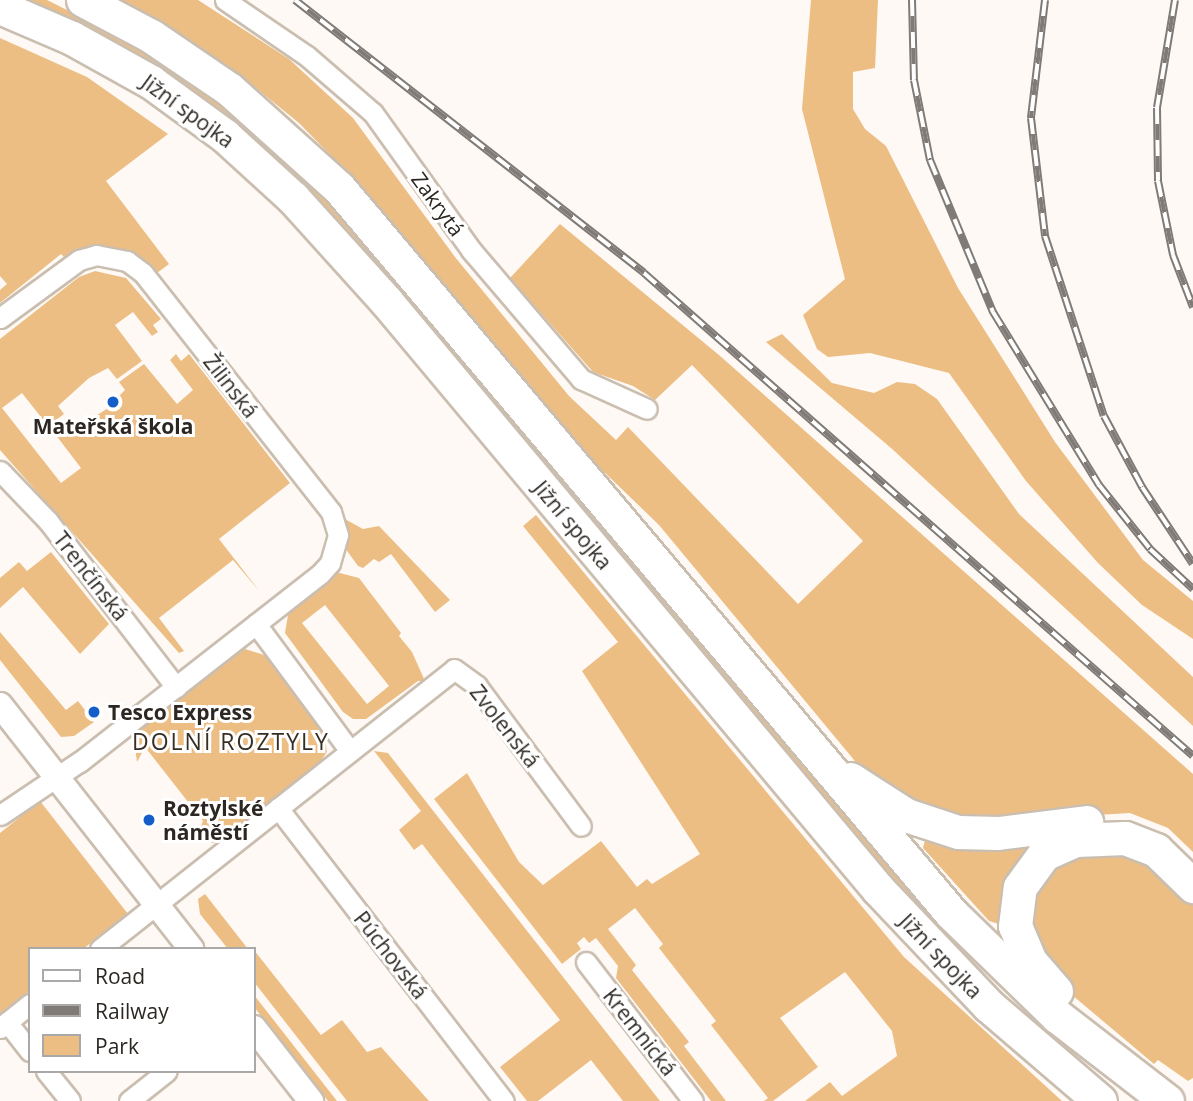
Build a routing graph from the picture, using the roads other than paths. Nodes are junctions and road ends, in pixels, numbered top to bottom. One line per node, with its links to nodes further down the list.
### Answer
1 (83, 0): 11 (highway, Jižní spojka)
2 (225, 0): 5 (street, Zakrytá)
3 (0, 7): 34 (highway, Jižní spojka)
4 (0, 318): 7 (street, Žilinská)
5 (647, 409)
6 (0, 471): 8 (street, Trenčínská)
7 (256, 624): 8 (street); 10 (street)
8 (176, 687): 12 (street)
9 (0, 705): 12 (street)
10 (350, 751): 13 (street); 15 (street, Zvolenská)
11 (815, 757): 16 (highway); 28 (highway, Jižní spojka)
12 (56, 776): 14 (street); 18 (street)
13 (278, 808): 18 (street); 32 (street, Púchovská)
14 (0, 815)
15 (581, 826)
16 (1193, 863)
17 (1193, 886): 28 (highway)
18 (156, 904): 19 (street); 20 (street)
19 (102, 947)
20 (189, 947)
21 (586, 962): 33 (street, Kremnická)
22 (28, 1006): 23 (street)
23 (4, 1025): 25 (street)
24 (256, 1031): 31 (street)
25 (28, 1049)
26 (48, 1073): 29 (street)
27 (164, 1073): 30 (street)
28 (1135, 1079): 35 (highway, Jižní spojka)
29 (70, 1101)
30 (129, 1101)
31 (311, 1101)
32 (504, 1101)
33 (694, 1101)
34 (1101, 1101)
35 (1167, 1101)

